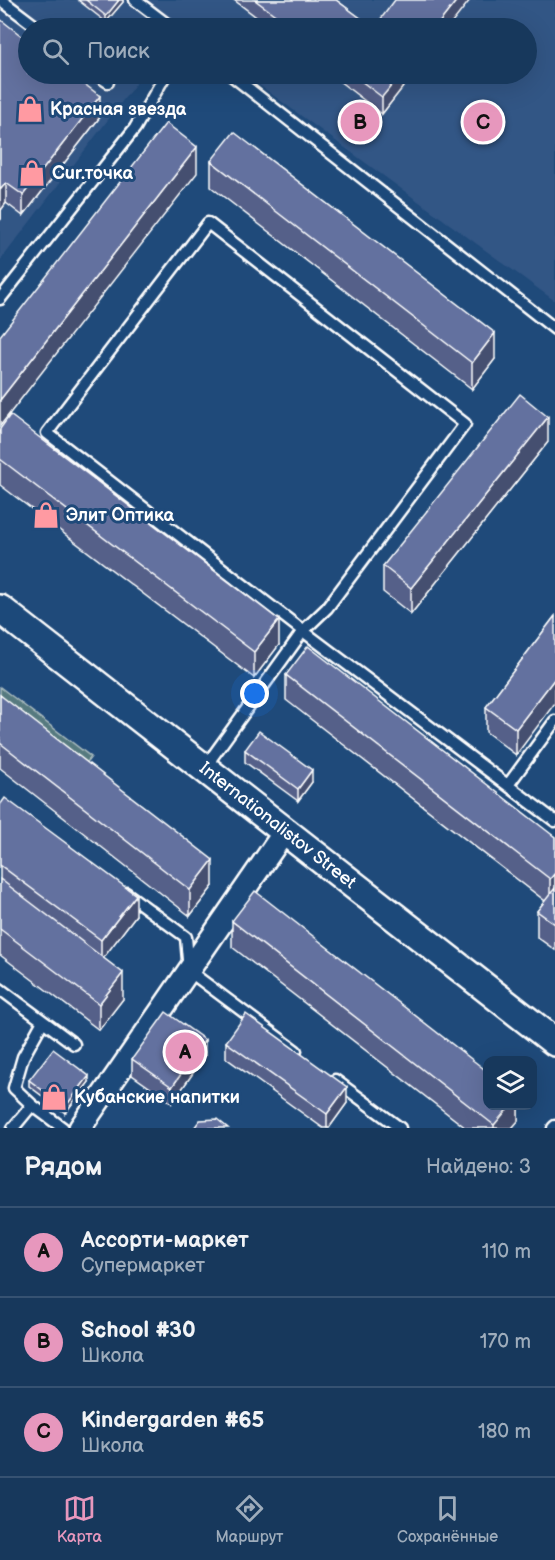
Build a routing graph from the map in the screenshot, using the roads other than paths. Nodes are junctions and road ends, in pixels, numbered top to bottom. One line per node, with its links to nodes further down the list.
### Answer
1 (1, 0): 3 (lane)
2 (135, 0): 4 (lane)
3 (25, 18)
4 (159, 18)
5 (160, 84): 7 (lane)
6 (243, 84): 8 (lane)
7 (0, 299)
8 (555, 329)
9 (0, 609): 12 (street, Internationalistov Street)
10 (303, 631): 10 (lane); 12 (lane); 13 (lane)
11 (555, 721): 13 (lane)
12 (205, 768): 15 (street, Internationalistov Street)
13 (508, 784): 14 (lane)
14 (555, 821)
15 (285, 831): 17 (street); 20 (street, Internationalistov Street)
16 (121, 889): 17 (lane)
17 (189, 971): 22 (lane); 27 (street)
18 (0, 989): 19 (lane)
19 (43, 1021): 21 (lane); 24 (lane)
20 (555, 1042)
21 (74, 1044)
22 (306, 1058)
23 (325, 1072): 28 (lane)
24 (32, 1105): 25 (lane); 26 (lane)
25 (13, 1128)
26 (63, 1128)
27 (80, 1128)
28 (400, 1128)

